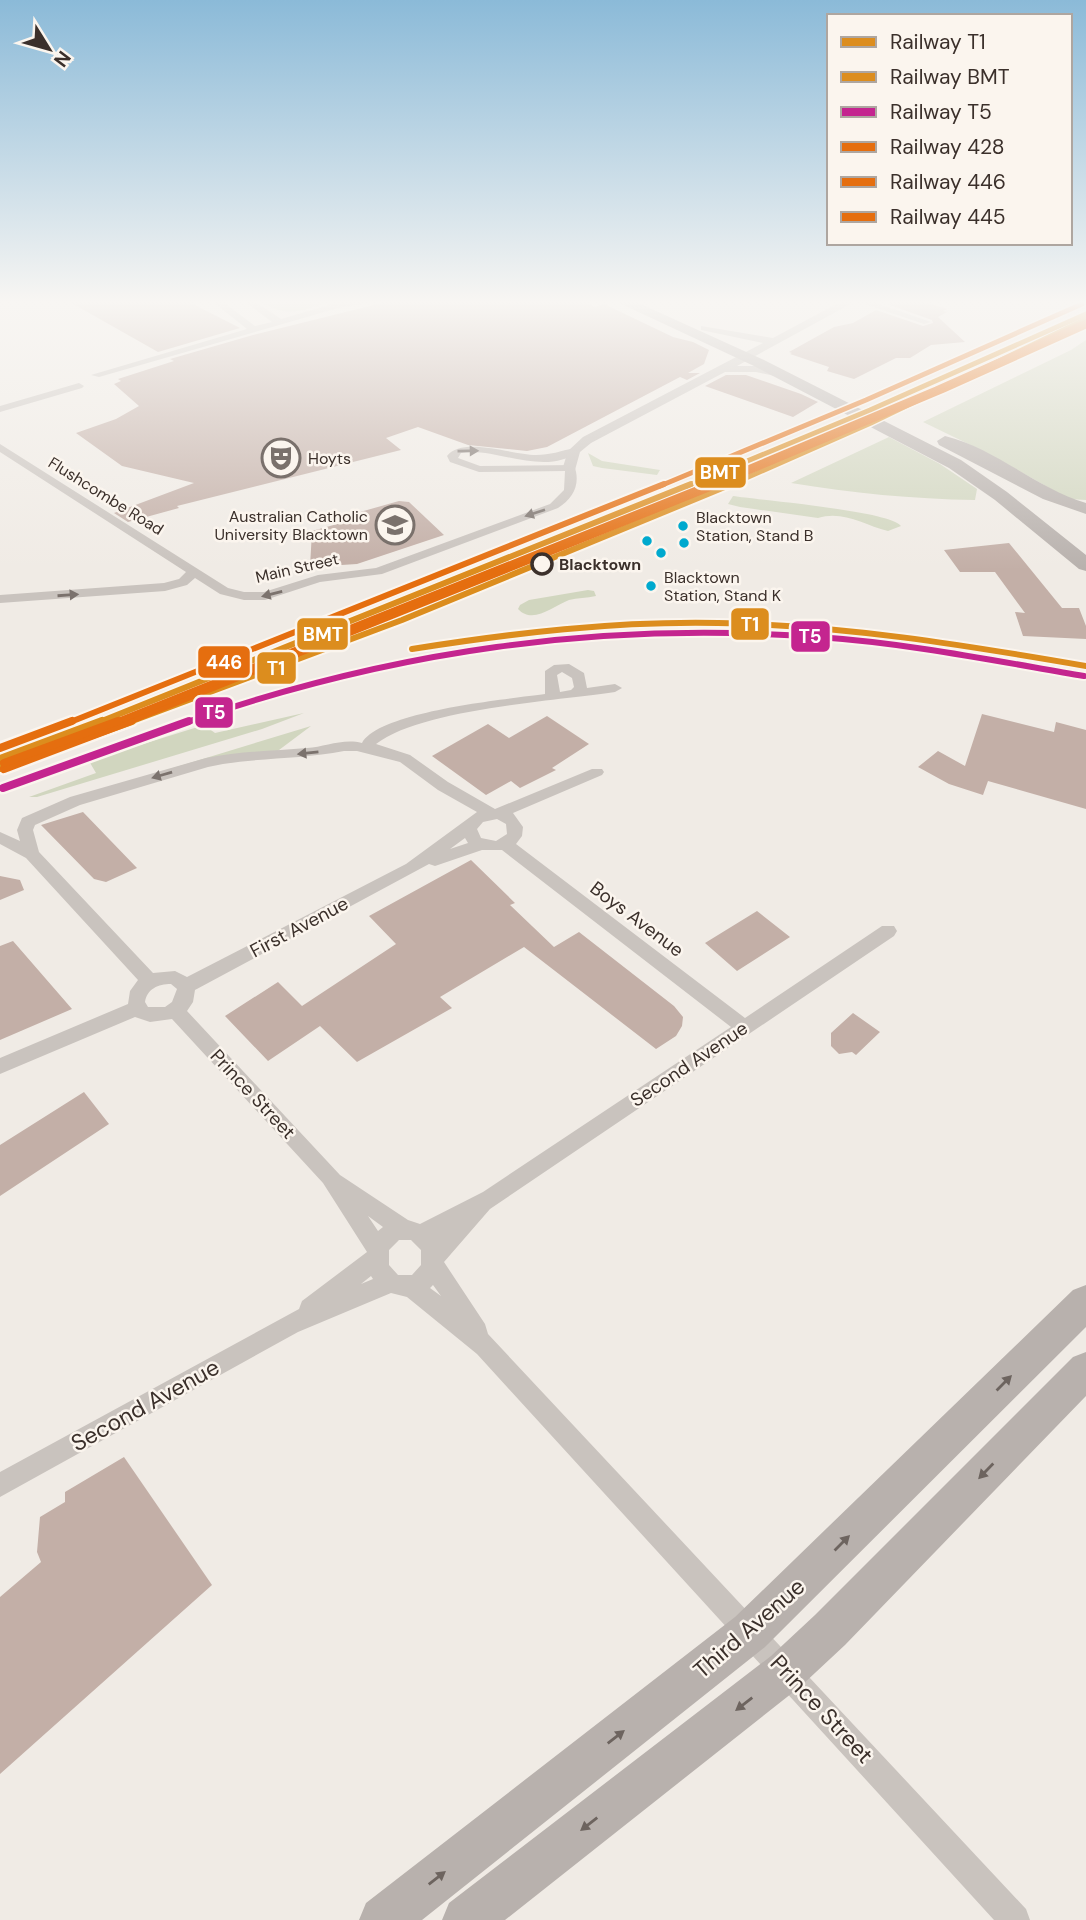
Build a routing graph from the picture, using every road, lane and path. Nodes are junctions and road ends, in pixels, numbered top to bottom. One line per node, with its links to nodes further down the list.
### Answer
1 (58, 391): 5 (street)
2 (681, 391): 8 (street)
3 (814, 391): 11 (main road)
4 (832, 391): 6 (main road)
5 (0, 409)
6 (940, 439): 10 (main road); 11 (main road)
7 (0, 447): 15 (street, Flushcombe Road)
8 (574, 451): 9 (street); 9 (street, one-way to 8)
9 (570, 467): 15 (street, Main Street, one-way to 15)
10 (1086, 509): 11 (main road)
11 (1038, 515): 12 (main road); 13 (main road); 14 (main road)
12 (1086, 520)
13 (1086, 544)
14 (1086, 565)
15 (195, 571): 16 (street, one-way to 15)
16 (0, 599)
17 (615, 688): 18 (street)
18 (576, 693): 19 (street); 19 (street)
19 (550, 697): 20 (street)
20 (447, 712): 21 (street); 21 (street)
21 (382, 751): 24 (street); 31 (street, one-way to 31)
22 (597, 772): 23 (street)
23 (570, 785): 25 (street); 27 (street)
24 (443, 786): 25 (street); 26 (street)
25 (494, 813): 26 (street); 27 (street)
26 (471, 824): 30 (street); 32 (street, First Avenue)
27 (516, 825): 29 (street)
28 (0, 837): 31 (street)
29 (505, 844): 30 (street); 38 (street, Boys Avenue)
30 (481, 845): 32 (street, First Avenue)
31 (32, 854): 34 (street)
32 (412, 868): 35 (street, First Avenue)
33 (888, 931): 38 (street, Second Avenue)
34 (150, 981): 35 (street); 36 (street)
35 (186, 986): 37 (street)
36 (137, 1008): 37 (street); 39 (street)
37 (175, 1010): 40 (street, Prince Street)
38 (744, 1027): 41 (street, Second Avenue)
39 (0, 1066)
40 (330, 1178): 42 (street, Prince Street); 43 (street, Prince Street)
41 (490, 1199): 42 (street, Second Avenue); 44 (street, Second Avenue)
42 (413, 1232): 43 (street); 44 (street)
43 (377, 1255): 45 (street); 47 (street, Second Avenue)
44 (434, 1261): 45 (street); 48 (street, Prince Street)
45 (400, 1284): 47 (street, Second Avenue); 48 (street, Prince Street)
46 (1086, 1302): 51 (main road, Third Avenue, one-way to 46)
47 (290, 1324): 50 (street, Second Avenue)
48 (485, 1346): 51 (street, Prince Street)
49 (1086, 1370): 52 (main road, one-way to 52)
50 (0, 1485)
51 (750, 1632): 52 (street, Prince Street); 53 (main road, Third Avenue, one-way to 51)
52 (786, 1671): 54 (main road, one-way to 54); 55 (street, Prince Street)
53 (383, 1920)
54 (466, 1920)
55 (1015, 1920)

